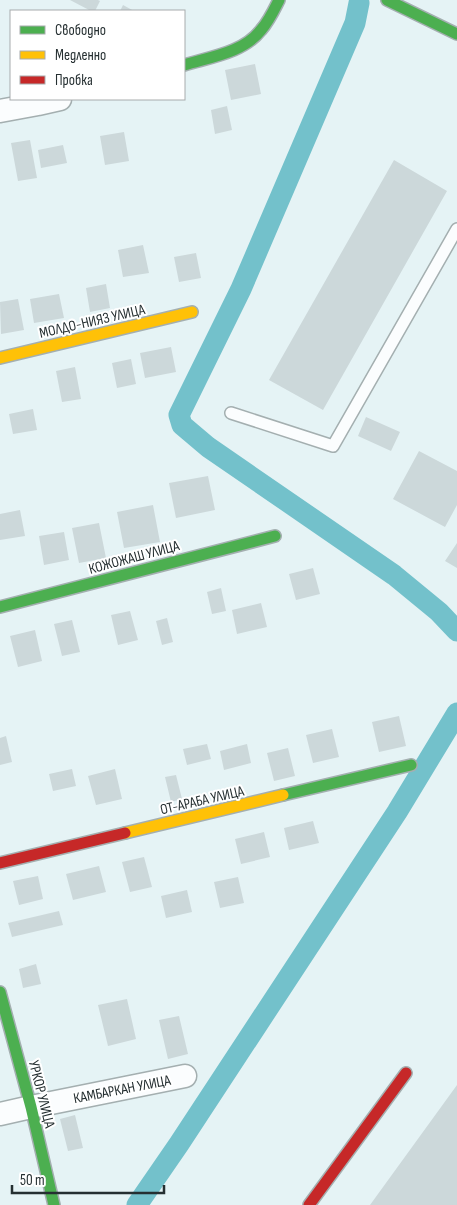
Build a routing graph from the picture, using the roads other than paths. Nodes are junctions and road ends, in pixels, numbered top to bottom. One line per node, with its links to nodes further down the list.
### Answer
1 (279, 0): 4 (street)
2 (386, 0): 3 (street)
3 (457, 34)
4 (185, 64)
5 (56, 100): 6 (street)
6 (0, 111)
7 (457, 229): 10 (lane)
8 (192, 312): 9 (street, МОЛДО-НИЯЗ УЛИЦА)
9 (0, 358)
10 (231, 413)
11 (275, 536): 12 (street, КОЖОЖАШ УЛИЦА)
12 (0, 607)
13 (411, 765): 14 (street, ОТ-АРАБА УЛИЦА)
14 (0, 863)
15 (0, 992): 18 (street, УРКОР УЛИЦА)
16 (406, 1073): 21 (street)
17 (185, 1076): 18 (street, КАМБАРКАН УЛИЦА)
18 (31, 1107): 19 (street, КАМБАРКАН УЛИЦА); 20 (street, УРКОР УЛИЦА)
19 (0, 1114)
20 (54, 1205)
21 (309, 1205)

